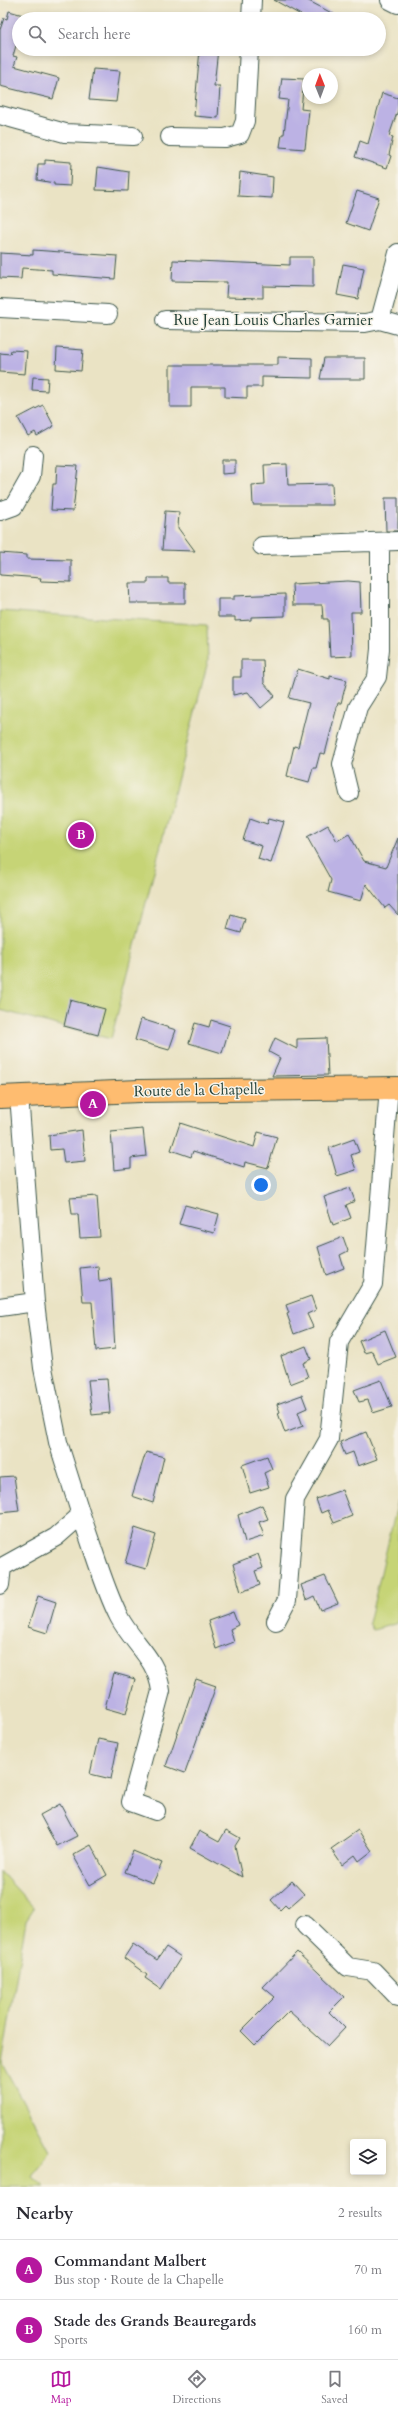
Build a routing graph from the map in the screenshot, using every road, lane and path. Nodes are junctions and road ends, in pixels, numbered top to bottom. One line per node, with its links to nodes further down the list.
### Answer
1 (252, 0): 4 (street)
2 (390, 0): 3 (street)
3 (398, 4)
4 (251, 12)
5 (249, 56): 8 (street)
6 (0, 115): 7 (street)
7 (133, 136)
8 (170, 137)
9 (398, 253): 13 (street, Rue Jean Louis Charles Garnier)
10 (0, 308): 11 (street)
11 (108, 314)
12 (165, 320): 13 (street, Rue Jean Louis Charles Garnier)
13 (380, 320): 14 (street, Rue Jean Louis Charles Garnier)
14 (398, 325)
15 (33, 455): 16 (street)
16 (0, 512)
17 (398, 541): 18 (street)
18 (380, 542): 19 (street); 20 (street)
19 (262, 546)
20 (349, 793)
21 (393, 1088): 22 (main road, Route de la Chapelle); 27 (street)
22 (9, 1096): 23 (street)
23 (35, 1302): 24 (street); 25 (street)
24 (0, 1307)
25 (81, 1515): 26 (street); 28 (street)
26 (1, 1573)
27 (276, 1621)
28 (156, 1811)
29 (306, 1925): 30 (street)
30 (398, 1997)

